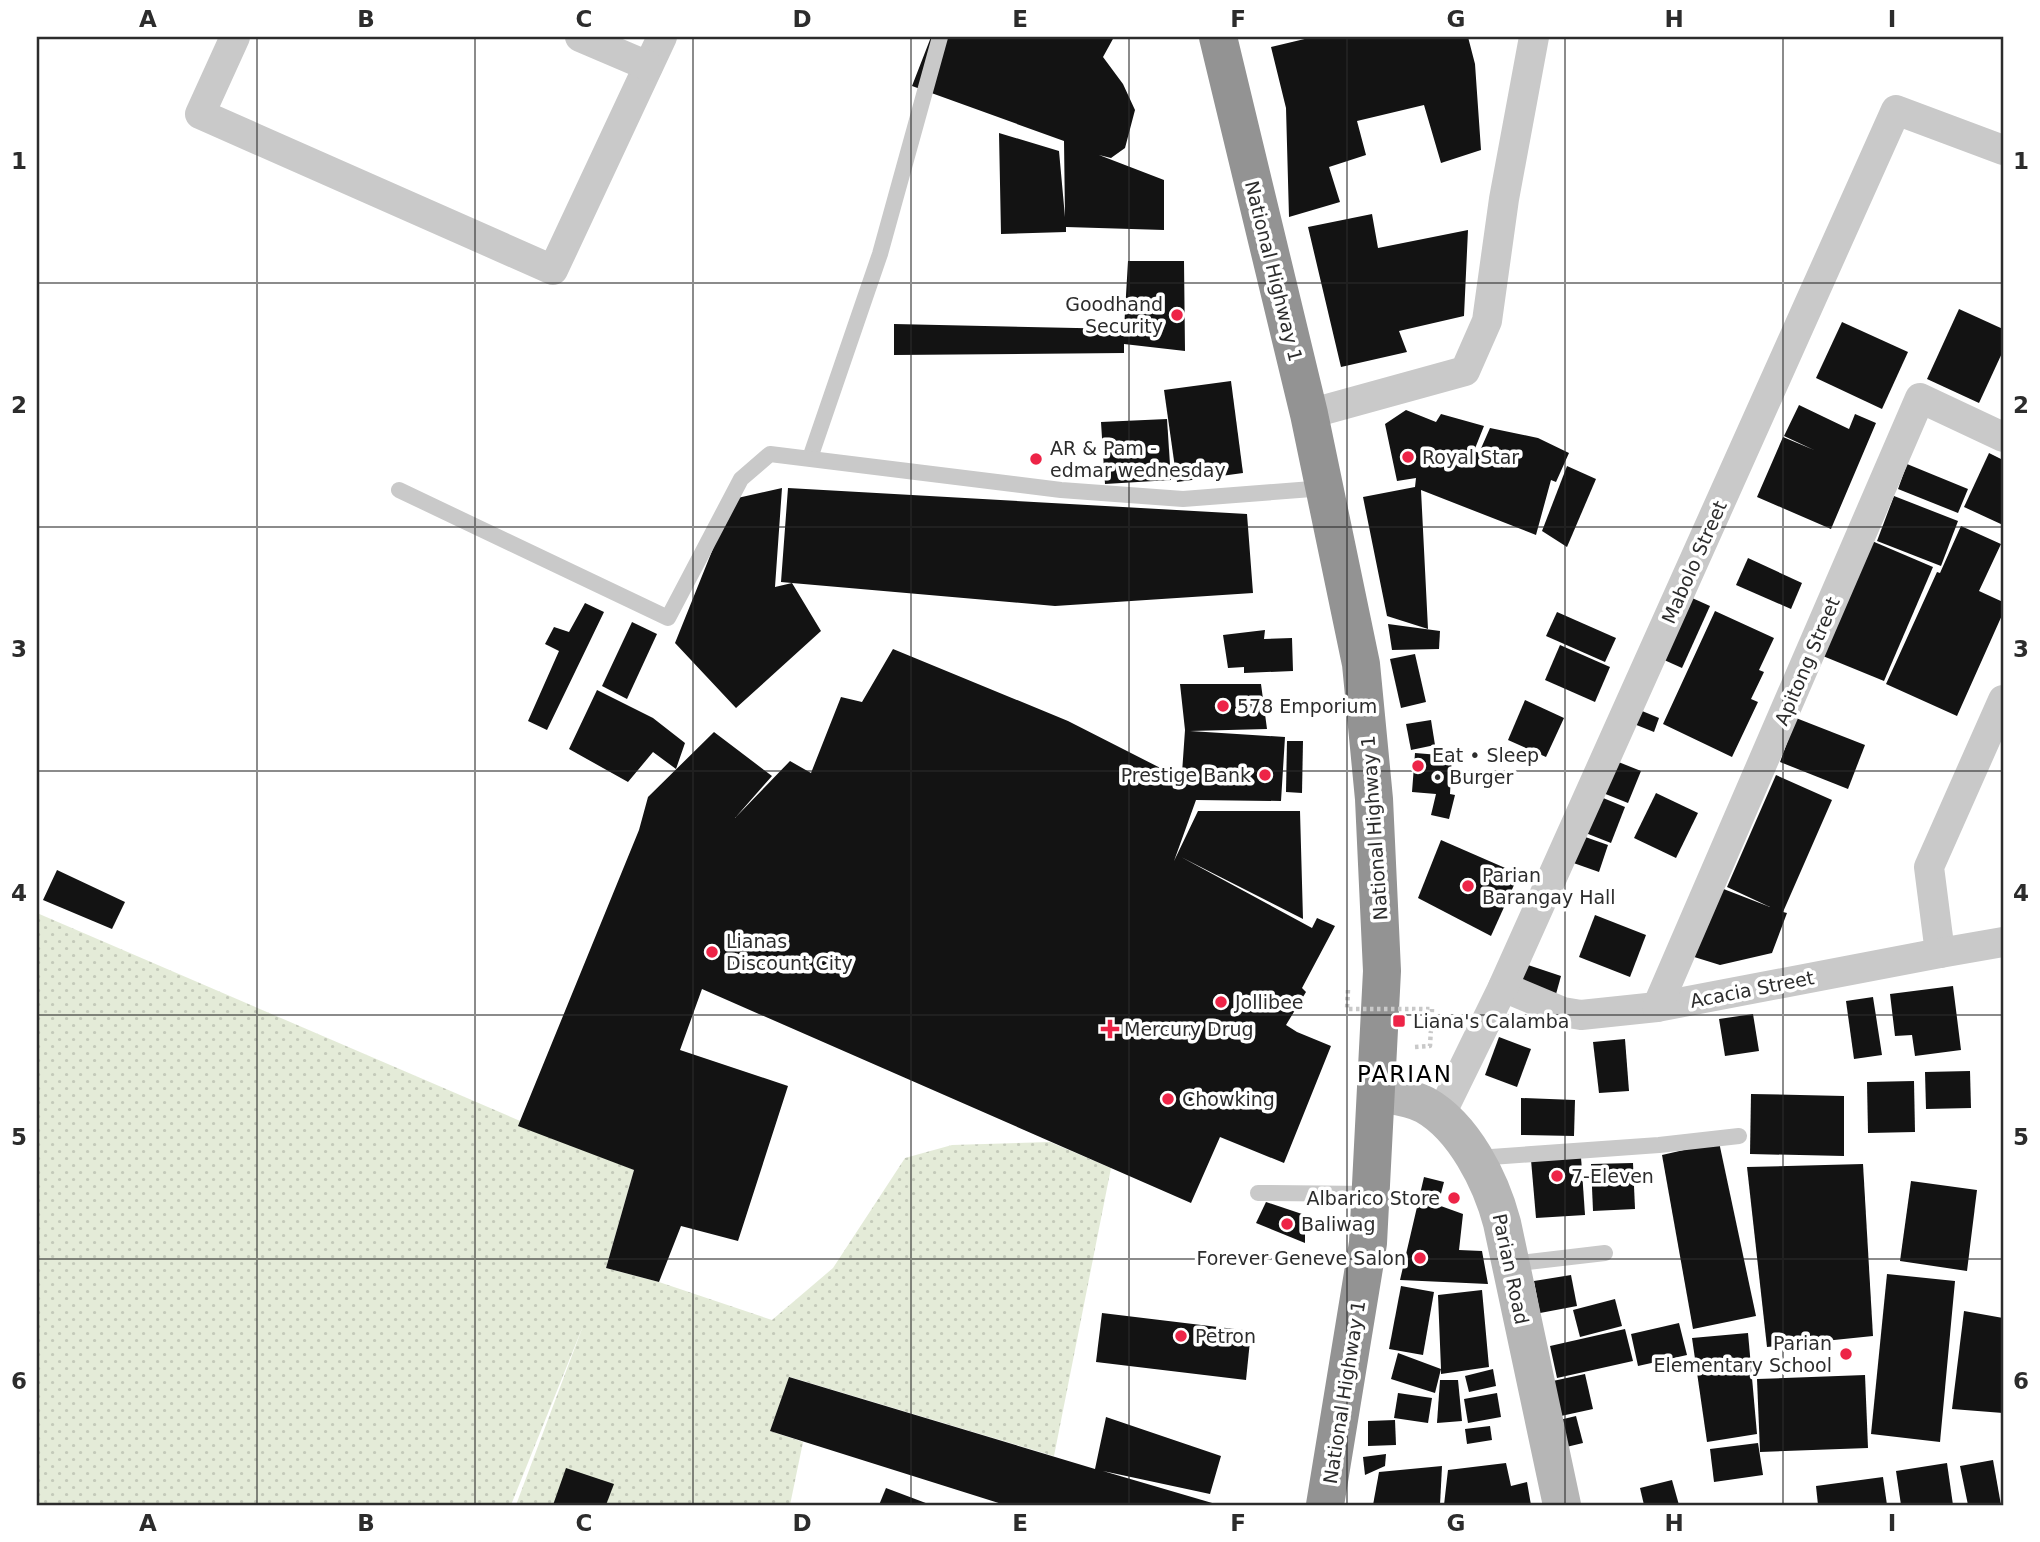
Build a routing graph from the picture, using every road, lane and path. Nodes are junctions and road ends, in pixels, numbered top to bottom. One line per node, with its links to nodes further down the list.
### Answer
1 (235, 37): 7 (street)
2 (580, 37): 7 (street)
3 (662, 37): 7 (street)
4 (940, 37): 11 (lane)
5 (1218, 37): 9 (highway, National Highway 1)
6 (1534, 37): 9 (street)
7 (648, 66)
8 (2003, 150): 17 (street, Mabolo Street)
9 (1309, 414): 12 (highway, National Highway 1)
10 (2003, 437): 19 (street, Apitong Street)
11 (810, 458): 12 (lane); 13 (lane)
12 (1325, 488): 21 (highway, National Highway 1)
13 (399, 489)
14 (2003, 700): 16 (street)
15 (2003, 942): 16 (street, Acacia Street)
16 (1940, 953): 19 (street, Acacia Street)
17 (1503, 987): 19 (street, Acacia Street); 22 (street, Mabolo Street)
18 (1348, 990): 20 (path, bridge)
19 (1657, 1007)
20 (1414, 1048)
21 (1377, 1093): 22 (main road, Parian Road); 26 (highway, National Highway 1)
22 (1440, 1115): 24 (main road, Parian Road)
23 (1739, 1136): 24 (lane)
24 (1475, 1158): 28 (main road, Parian Road)
25 (1258, 1194): 26 (lane)
26 (1371, 1194): 29 (highway, National Highway 1)
27 (1605, 1253): 28 (lane)
28 (1511, 1264): 30 (main road, Parian Road)
29 (1325, 1505)
30 (1562, 1505)

